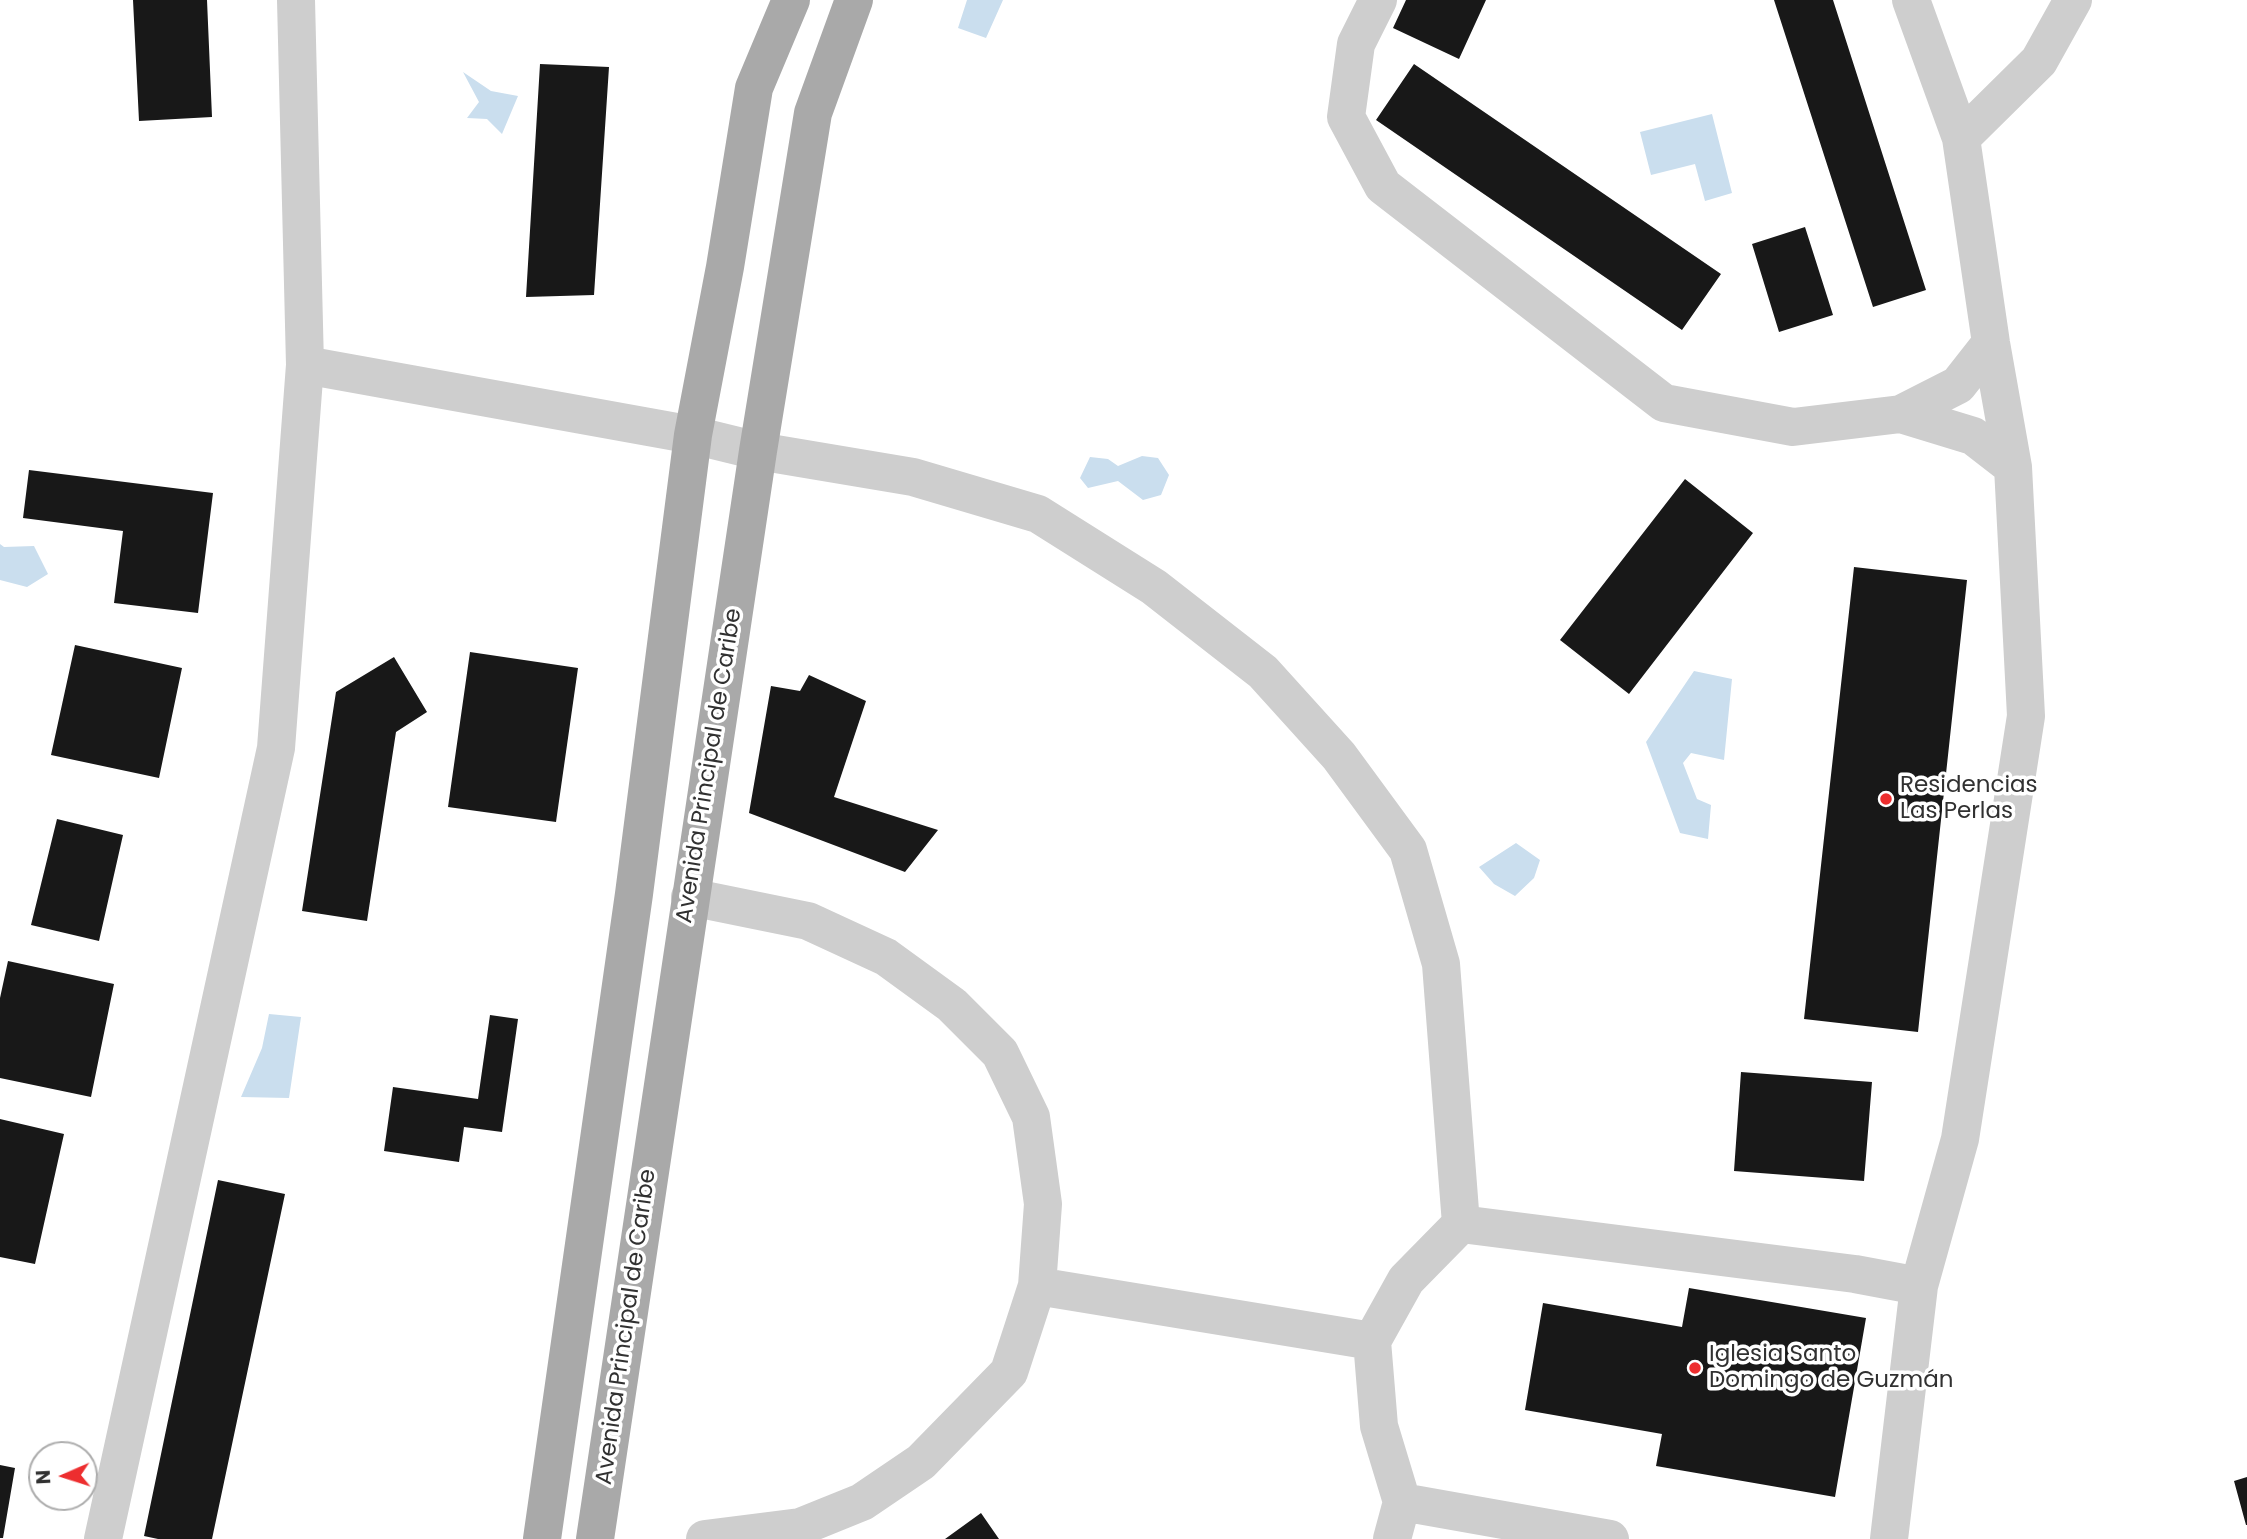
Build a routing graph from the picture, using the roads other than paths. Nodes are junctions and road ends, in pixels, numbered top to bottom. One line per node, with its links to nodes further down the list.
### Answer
1 (296, 0): 9 (street)
2 (791, 0): 11 (main road)
3 (855, 0): 12 (main road, Avenida Principal de Caribe)
4 (1378, 0): 10 (street)
5 (1912, 0): 7 (street)
6 (2073, 0): 7 (street)
7 (1961, 138): 8 (street)
8 (1991, 343): 10 (street); 13 (street)
9 (305, 365): 11 (street); 20 (street)
10 (1901, 414): 13 (street)
11 (693, 435): 12 (street); 21 (main road)
12 (758, 451): 14 (main road, Avenida Principal de Caribe); 15 (street)
13 (2013, 467): 17 (street)
14 (690, 897): 16 (street); 22 (main road, Avenida Principal de Caribe)
15 (1461, 1224): 17 (street); 18 (street)
16 (1037, 1286): 18 (street); 23 (street)
17 (1919, 1286): 26 (street)
18 (1373, 1341): 19 (street)
19 (1402, 1502): 24 (street); 25 (street)
20 (103, 1539)
21 (542, 1539)
22 (595, 1539)
23 (705, 1539)
24 (1392, 1539)
25 (1610, 1539)
26 (1889, 1539)

